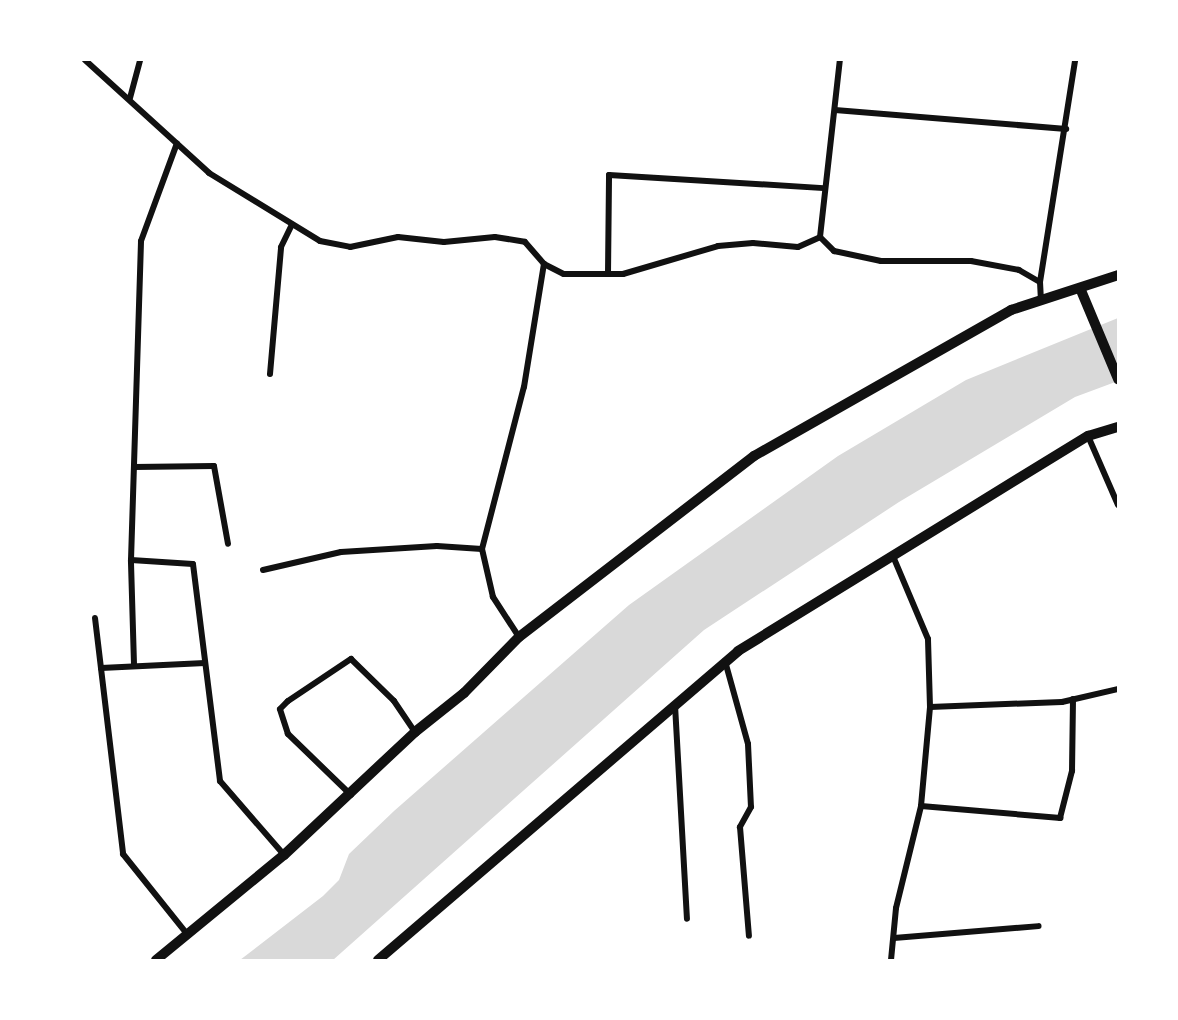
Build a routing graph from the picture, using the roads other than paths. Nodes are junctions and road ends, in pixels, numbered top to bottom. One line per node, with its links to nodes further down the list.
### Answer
1 (85, 60): 5 (street)
2 (140, 60): 5 (street)
3 (840, 60): 6 (street)
4 (1075, 60): 7 (street)
5 (130, 99): 8 (street)
6 (835, 110): 7 (street); 9 (street)
7 (1066, 129): 15 (street)
8 (177, 143): 10 (street); 22 (street)
9 (824, 188): 11 (street); 13 (street)
10 (292, 224): 12 (street); 18 (street)
11 (820, 237): 13 (street); 15 (street)
12 (544, 264): 13 (street); 25 (street)
13 (608, 274)
14 (1118, 275): 16 (main road)
15 (1040, 282): 17 (street)
16 (1080, 288): 17 (main road); 19 (main road)
17 (1041, 301): 30 (main road)
18 (270, 374)
19 (1118, 379)
20 (1118, 427): 21 (main road)
21 (1088, 436): 23 (street); 26 (main road)
22 (134, 467): 24 (street); 27 (street)
23 (1118, 505)
24 (228, 544)
25 (482, 549): 28 (street); 30 (street)
26 (893, 556): 31 (main road); 38 (street)
27 (131, 560): 32 (street); 33 (street)
28 (263, 570)
29 (95, 618): 34 (street)
30 (519, 638): 39 (main road)
31 (725, 661): 37 (main road); 46 (street)
32 (205, 663): 33 (street); 42 (street)
33 (134, 664): 34 (street)
34 (101, 668): 45 (street)
35 (1118, 689): 36 (street)
36 (1073, 699): 38 (street); 41 (street)
37 (675, 705): 43 (street); 49 (main road)
38 (930, 707): 41 (street)
39 (415, 732): 40 (main road); 40 (street)
40 (351, 795): 42 (main road)
41 (921, 806): 47 (street)
42 (284, 855): 45 (main road)
43 (687, 919)
44 (1040, 926): 47 (street)
45 (187, 934): 48 (main road)
46 (749, 936)
47 (894, 938): 50 (street)
48 (156, 961)
49 (378, 961)
50 (891, 961)

